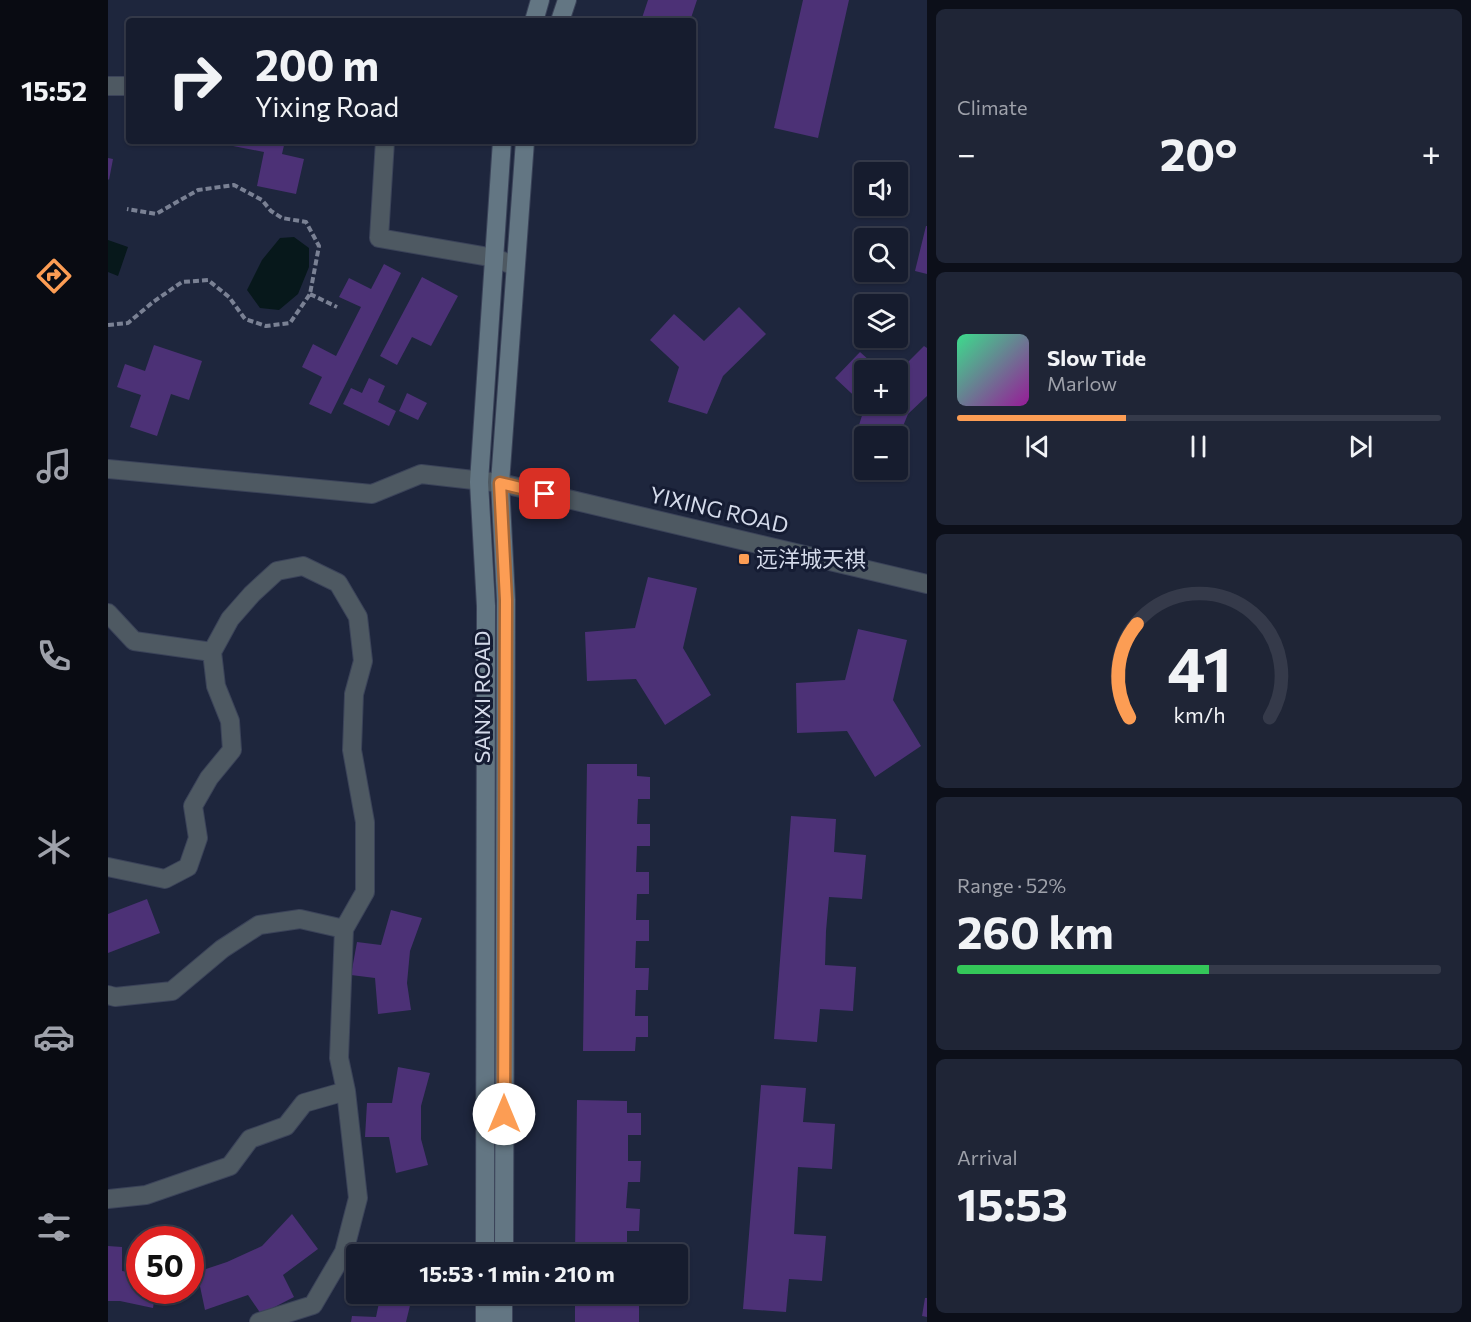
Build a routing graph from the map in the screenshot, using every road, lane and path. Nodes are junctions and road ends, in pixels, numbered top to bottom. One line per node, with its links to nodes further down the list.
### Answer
1 (540, 0): 3 (main road)
2 (567, 0): 4 (main road)
3 (535, 18)
4 (561, 18)
5 (108, 86): 6 (street)
6 (126, 86)
7 (385, 144): 11 (street)
8 (502, 144): 11 (main road, SANXI ROAD)
9 (525, 144): 12 (main road, SANXI ROAD)
10 (127, 209): 13 (path)
11 (495, 258): 12 (street); 17 (main road, SANXI ROAD)
12 (515, 266): 18 (main road, SANXI ROAD)
13 (310, 294): 14 (path); 15 (path)
14 (337, 308)
15 (108, 325)
16 (108, 469): 17 (street, YIXING ROAD)
17 (479, 482): 18 (street, YIXING ROAD); 27 (main road, SANXI ROAD)
18 (500, 483): 19 (street, YIXING ROAD); 28 (main road, SANXI ROAD)
19 (927, 584)
20 (108, 613): 21 (street)
21 (212, 652): 22 (street); 23 (street)
22 (108, 867)
23 (344, 929): 24 (street); 25 (street)
24 (108, 995)
25 (346, 1091): 26 (street); 31 (street)
26 (108, 1199)
27 (485, 1244)
28 (504, 1244)
29 (485, 1304): 32 (main road)
30 (503, 1304): 33 (main road)
31 (259, 1322)
32 (485, 1322)
33 (503, 1322)

